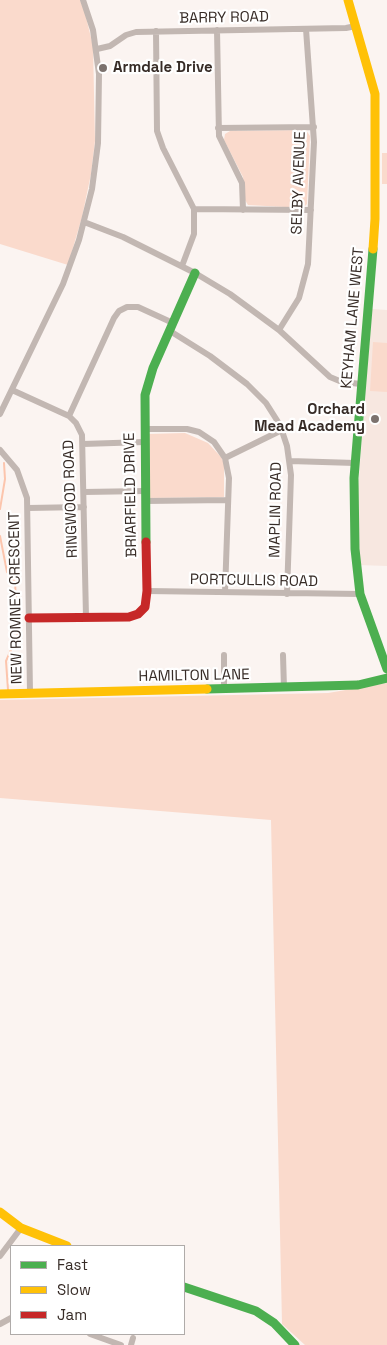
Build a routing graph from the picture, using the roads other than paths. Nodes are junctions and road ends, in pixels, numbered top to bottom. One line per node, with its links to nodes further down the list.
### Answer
1 (83, 0): 7 (street)
2 (348, 0): 3 (street, KEYHAM LANE WEST)
3 (356, 26): 4 (street, BARRY ROAD); 18 (street, KEYHAM LANE WEST)
4 (306, 29): 5 (street, BARRY ROAD); 8 (street, SELBY AVENUE)
5 (217, 30): 6 (street, BARRY ROAD); 9 (street)
6 (156, 31): 7 (street, BARRY ROAD); 10 (street)
7 (97, 48): 13 (street)
8 (314, 127): 9 (street); 12 (street, SELBY AVENUE)
9 (218, 128): 11 (street)
10 (194, 209): 11 (street); 14 (street)
11 (243, 210): 12 (street)
12 (311, 210): 17 (street, SELBY AVENUE)
13 (84, 222): 14 (street); 19 (street)
14 (182, 266): 15 (street)
15 (195, 273): 16 (street, BRIARFIELD DRIVE); 17 (street)
16 (171, 327): 21 (street, MAPLIN ROAD); 22 (street, BRIARFIELD DRIVE); 23 (street, MAPLIN ROAD)
17 (279, 330): 18 (street)
18 (361, 384): 29 (street, KEYHAM LANE WEST)
19 (12, 390): 20 (street); 21 (street)
20 (0, 414)
21 (69, 416): 25 (street, RINGWOOD ROAD)
22 (144, 429): 24 (street, BRIARFIELD DRIVE); 27 (street)
23 (282, 430): 27 (street); 28 (street, MAPLIN ROAD)
24 (144, 442): 25 (street); 30 (street, BRIARFIELD DRIVE)
25 (83, 444): 31 (street, RINGWOOD ROAD)
26 (0, 450): 35 (street, NEW ROMNEY CRESCENT)
27 (225, 458): 32 (street)
28 (290, 461): 29 (street); 38 (street, MAPLIN ROAD)
29 (356, 463): 39 (street, KEYHAM LANE WEST)
30 (145, 491): 31 (street); 33 (street, BRIARFIELD DRIVE)
31 (84, 492): 34 (street, RINGWOOD ROAD)
32 (228, 500): 33 (street); 37 (street)
33 (145, 501): 36 (street, BRIARFIELD DRIVE)
34 (84, 507): 35 (street); 41 (street, RINGWOOD ROAD)
35 (28, 508): 40 (street, NEW ROMNEY CRESCENT)
36 (147, 591): 37 (street, PORTCULLIS ROAD); 41 (street, BRIARFIELD DRIVE)
37 (225, 592): 38 (street, PORTCULLIS ROAD)
38 (287, 594): 39 (street, PORTCULLIS ROAD)
39 (360, 594): 44 (street, KEYHAM LANE WEST)
40 (29, 618): 41 (street, BRIARFIELD DRIVE); 49 (street, NEW ROMNEY CRESCENT)
41 (86, 618)
42 (224, 655): 47 (street)
43 (283, 655): 46 (street)
44 (387, 669)
45 (387, 678): 46 (street, HAMILTON LANE)
46 (284, 688): 47 (street, HAMILTON LANE)
47 (224, 689): 49 (street, HAMILTON LANE)
48 (0, 694): 49 (street, HAMILTON LANE)
49 (30, 694)
50 (0, 1212): 51 (street)
51 (21, 1228): 52 (street); 53 (street)
52 (64, 1245)
53 (0, 1256)
54 (185, 1287): 57 (street)
55 (93, 1335): 56 (street)
56 (121, 1345)
57 (295, 1345)

